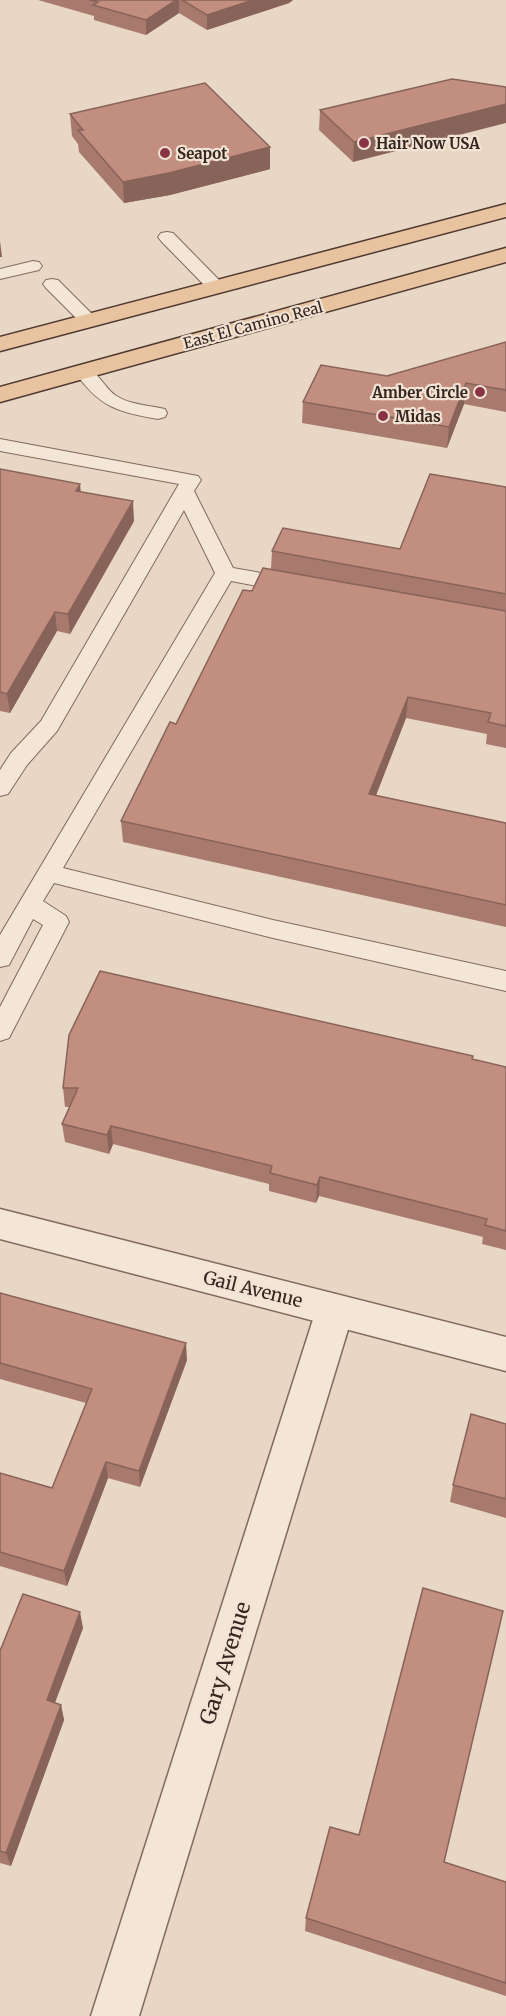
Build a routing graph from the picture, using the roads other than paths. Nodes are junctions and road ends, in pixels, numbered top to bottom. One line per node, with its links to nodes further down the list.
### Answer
1 (506, 210): 7 (main road)
2 (167, 237): 7 (lane)
3 (506, 255): 10 (main road, East El Camino Real)
4 (33, 266): 5 (lane)
5 (0, 274)
6 (52, 284): 8 (lane)
7 (216, 287): 8 (main road)
8 (89, 321): 9 (main road)
9 (0, 344)
10 (84, 372): 11 (main road, East El Camino Real); 12 (lane)
11 (0, 395)
12 (158, 413)
13 (0, 445): 14 (lane)
14 (185, 492): 15 (lane); 17 (lane)
15 (225, 573): 16 (lane); 18 (lane)
16 (308, 588)
17 (0, 788)
18 (49, 873): 19 (lane); 21 (lane)
19 (29, 904): 20 (lane); 22 (lane)
20 (0, 958)
21 (506, 981)
22 (0, 1031)
23 (0, 1224): 24 (street, Gail Avenue)
24 (335, 1310): 25 (street, Gail Avenue); 26 (street, Gary Avenue)
25 (506, 1354)
26 (115, 2016)

